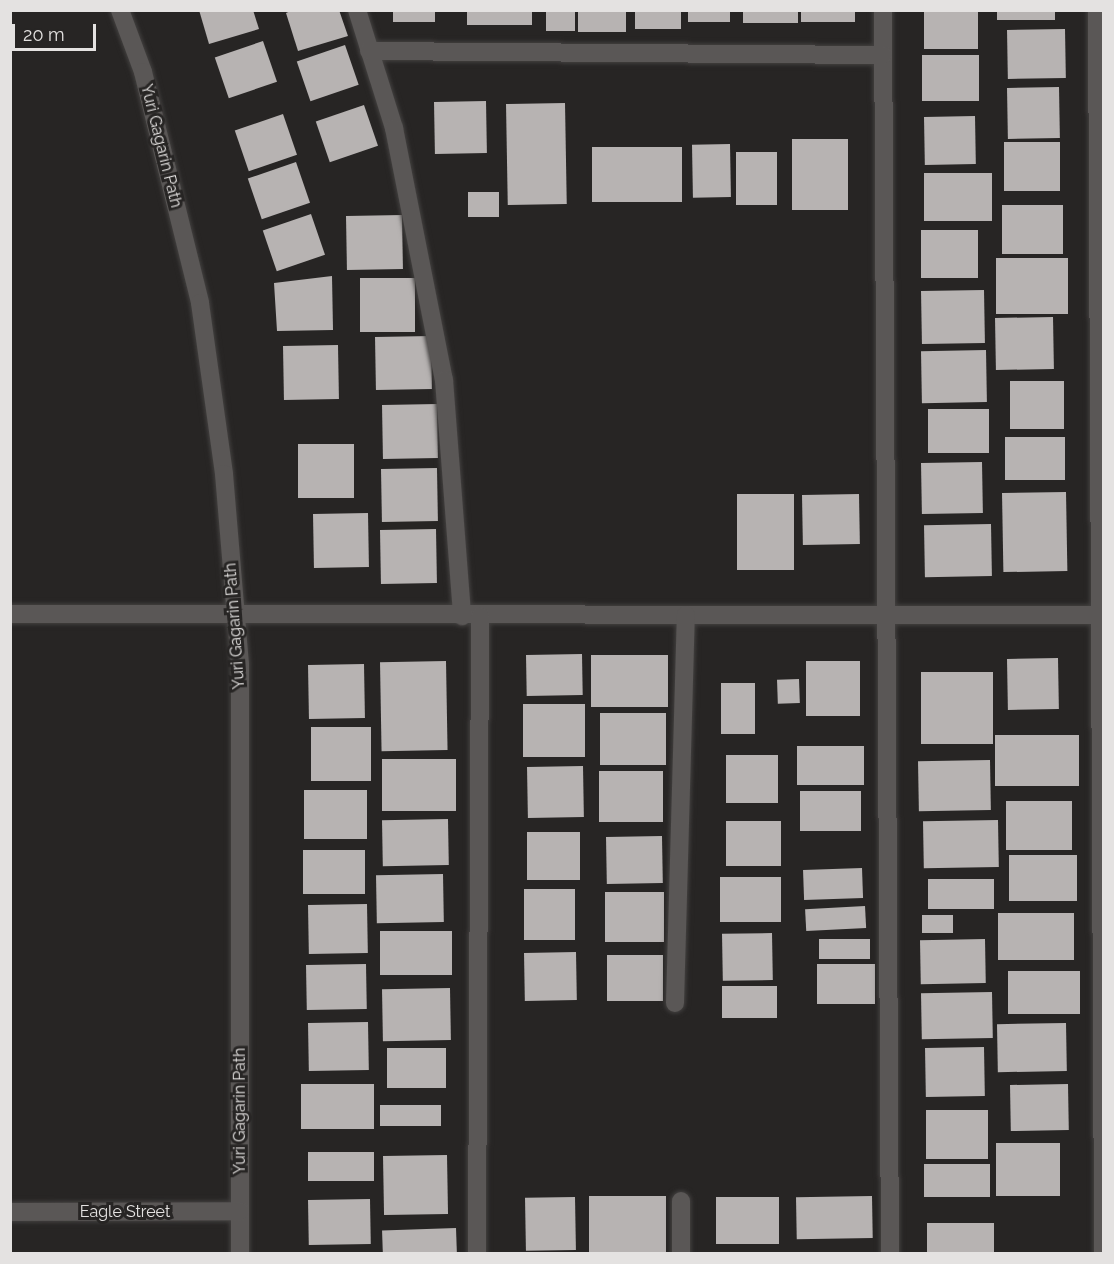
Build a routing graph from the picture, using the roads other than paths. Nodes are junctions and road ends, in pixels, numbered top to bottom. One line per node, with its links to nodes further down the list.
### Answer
1 (120, 10): 11 (street, Yuri Gagarin Path)
2 (357, 10): 5 (street)
3 (883, 10): 6 (street)
4 (1097, 10): 10 (street)
5 (369, 51): 6 (street); 12 (street)
6 (883, 55): 9 (street)
7 (10, 614): 11 (street)
8 (686, 615): 9 (street); 12 (street); 13 (street)
9 (886, 615): 10 (street); 20 (street)
10 (1102, 615): 21 (street)
11 (236, 616): 12 (street); 15 (street, Yuri Gagarin Path)
12 (471, 616): 18 (street)
13 (675, 1003)
14 (681, 1201): 19 (street)
15 (240, 1211): 16 (street, Eagle Street); 17 (street, Yuri Gagarin Path)
16 (10, 1212)
17 (240, 1254)
18 (477, 1254)
19 (681, 1254)
20 (890, 1254)
21 (1104, 1254)

